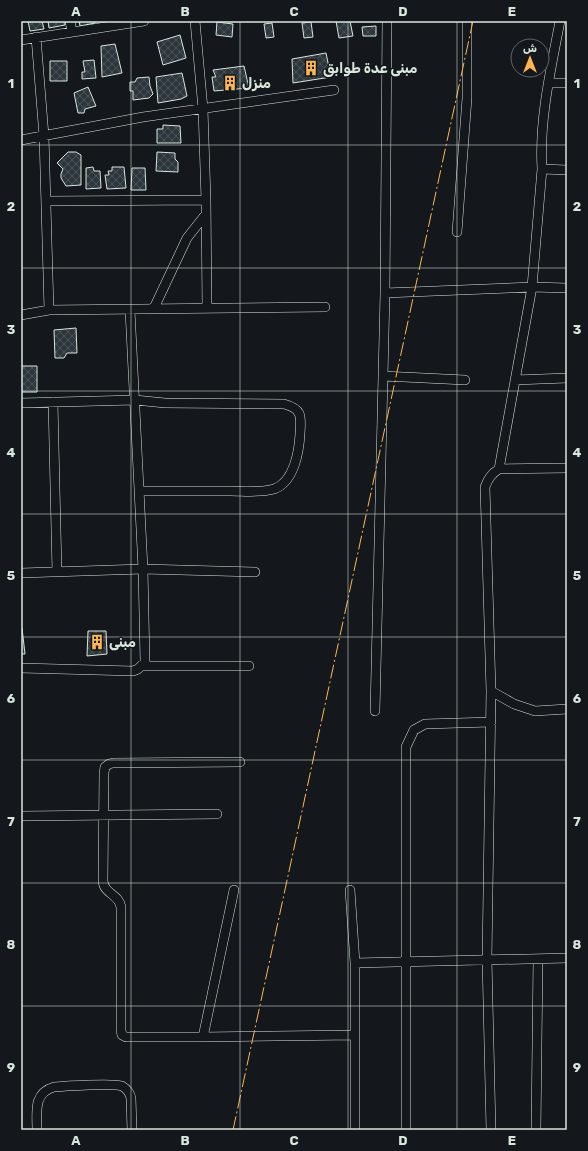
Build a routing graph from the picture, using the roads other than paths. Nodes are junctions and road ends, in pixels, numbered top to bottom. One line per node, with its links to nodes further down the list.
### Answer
1 (70, 21): 8 (street)
2 (144, 21): 7 (street)
3 (195, 21): 14 (street)
4 (387, 21): 25 (street)
5 (467, 21): 22 (street)
6 (560, 21): 11 (street)
7 (120, 23): 8 (street)
8 (72, 32): 9 (street)
9 (36, 38): 10 (street); 15 (street)
10 (21, 40)
11 (548, 83): 12 (street); 17 (street)
12 (567, 83)
13 (334, 90): 14 (street)
14 (203, 109): 15 (street); 19 (street)
15 (44, 136): 16 (street); 20 (street)
16 (21, 140)
17 (542, 169): 18 (street); 23 (street)
18 (567, 170)
19 (206, 200): 20 (street); 21 (street)
20 (46, 201): 29 (street)
21 (206, 214): 27 (street); 28 (street)
22 (458, 232)
23 (532, 287): 24 (street); 25 (street); 35 (street)
24 (567, 288)
25 (384, 293): 32 (street)
26 (325, 307): 28 (street)
27 (154, 308): 28 (street); 30 (street)
28 (207, 308)
29 (49, 310): 30 (street); 31 (street)
30 (130, 310): 36 (street)
31 (21, 315)
32 (383, 376): 34 (street); 51 (street)
33 (567, 378): 35 (street)
34 (465, 380)
35 (515, 380): 40 (street)
36 (135, 400): 37 (street); 41 (street); 41 (street)
37 (52, 402): 38 (street); 43 (street)
38 (21, 403)
39 (567, 468): 40 (street)
40 (499, 469): 49 (street)
41 (139, 491): 42 (street)
42 (143, 570): 43 (street); 44 (street); 46 (street)
43 (57, 572): 45 (street)
44 (255, 572)
45 (21, 574)
46 (142, 666): 47 (street); 48 (street)
47 (249, 666)
48 (21, 668)
49 (491, 691): 50 (street); 52 (street)
50 (567, 709)
51 (375, 711)
52 (491, 722): 60 (street); 63 (street)
53 (240, 762): 54 (street)
54 (103, 814): 55 (street); 56 (street); 65 (street)
55 (217, 814)
56 (21, 816)
57 (234, 890): 65 (street)
58 (350, 890): 62 (street)
59 (567, 958): 61 (street)
60 (487, 959): 61 (street); 63 (street); 70 (street)
61 (538, 959): 71 (street)
62 (355, 962): 63 (street); 64 (street)
63 (405, 962): 69 (street)
64 (355, 1035): 65 (street); 68 (street)
65 (203, 1037)
66 (37, 1130): 67 (street)
67 (132, 1130)
68 (355, 1130)
69 (406, 1130)
70 (491, 1130)
71 (536, 1130)

